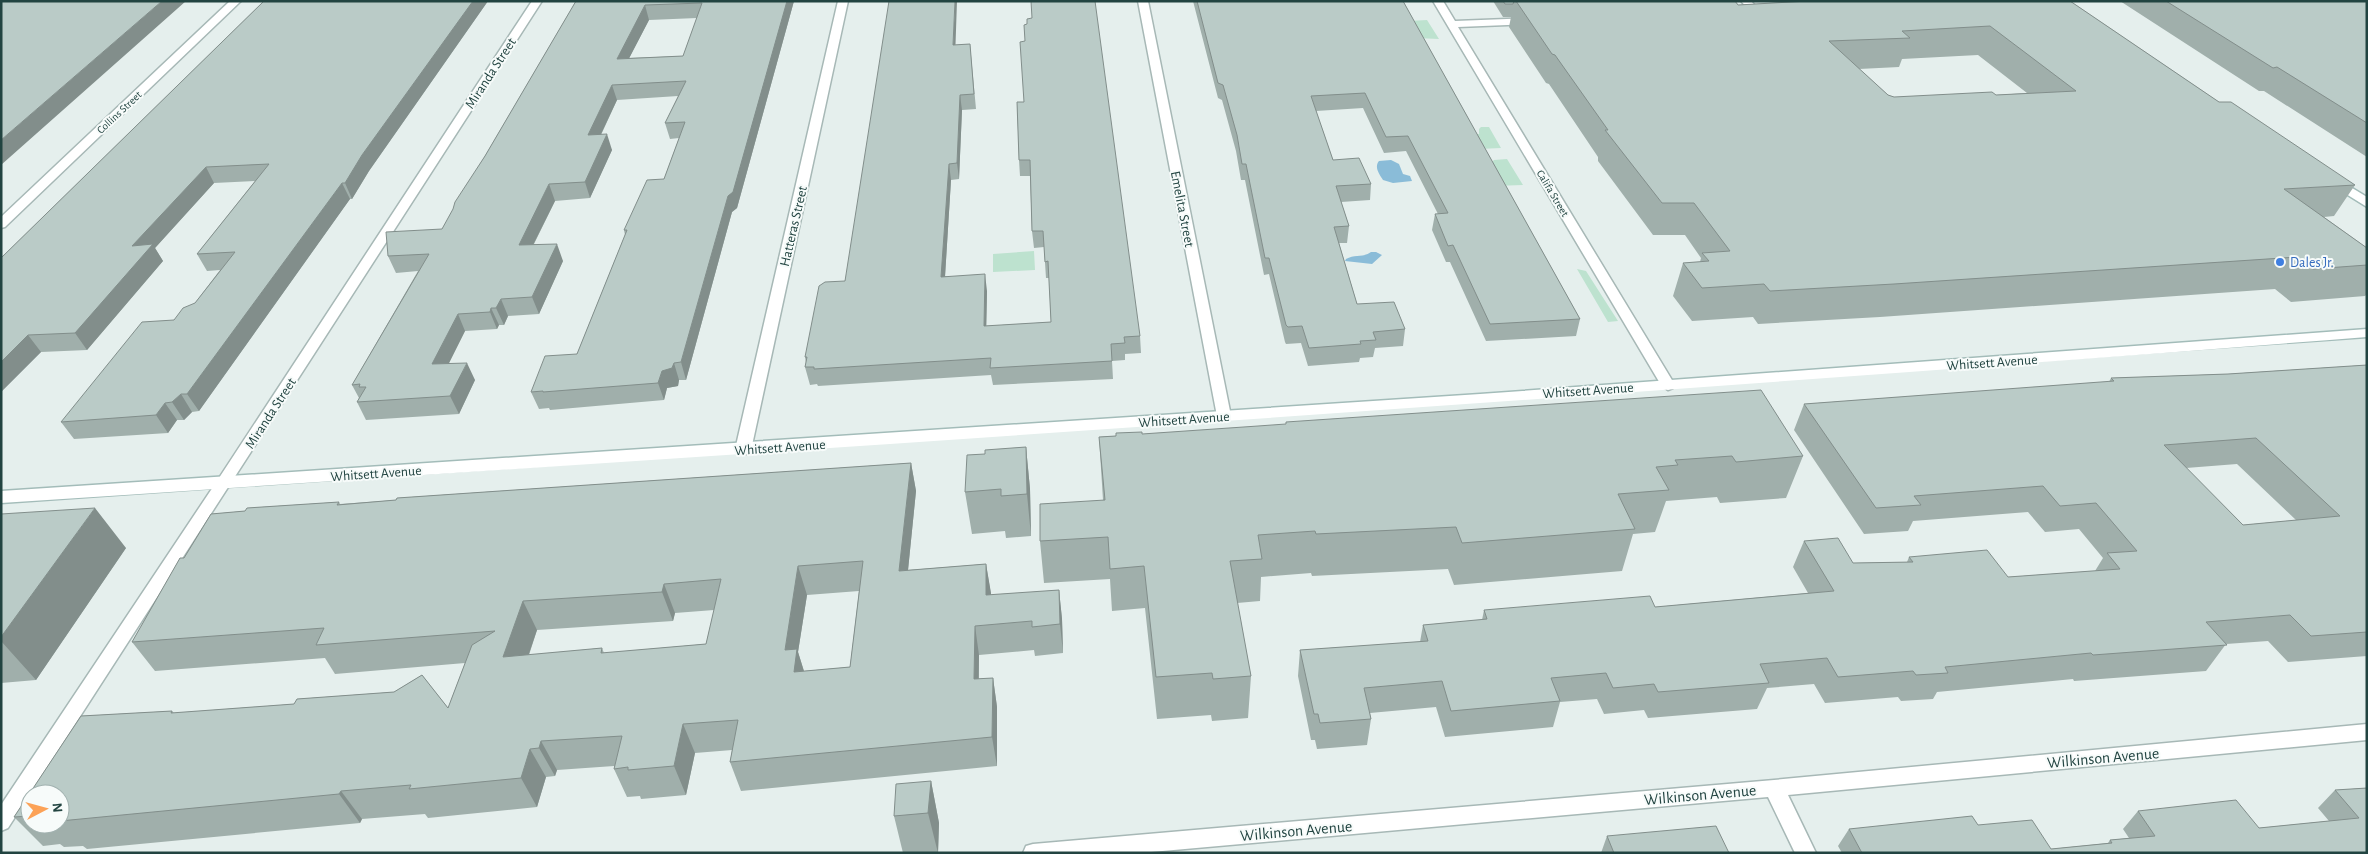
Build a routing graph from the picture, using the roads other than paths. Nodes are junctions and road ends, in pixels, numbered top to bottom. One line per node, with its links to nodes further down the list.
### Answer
1 (236, 1): 12 (street, Collins Street)
2 (537, 1): 17 (street, Miranda Street)
3 (843, 1): 16 (street, Hatteras Street)
4 (1143, 1): 15 (street, Emelita Street)
5 (1438, 1): 9 (street, Califa Street)
6 (1749, 8): 7 (street)
7 (1769, 10)
8 (1540, 20): 9 (street)
9 (1452, 24): 14 (street, Califa Street)
10 (2321, 172): 11 (street)
11 (2367, 203)
12 (1, 224)
13 (2367, 333): 14 (street, Whitsett Avenue)
14 (1668, 385): 15 (street, Whitsett Avenue)
15 (1224, 416): 16 (street, Whitsett Avenue)
16 (743, 450): 17 (street, Whitsett Avenue)
17 (225, 482): 18 (street, Whitsett Avenue); 21 (street, Miranda Street)
18 (1, 497)
19 (2367, 732): 20 (street, Wilkinson Avenue)
20 (1774, 788): 22 (street, Wilkinson Avenue); 23 (street)
21 (1, 822)
22 (1033, 853)
23 (1806, 853)

